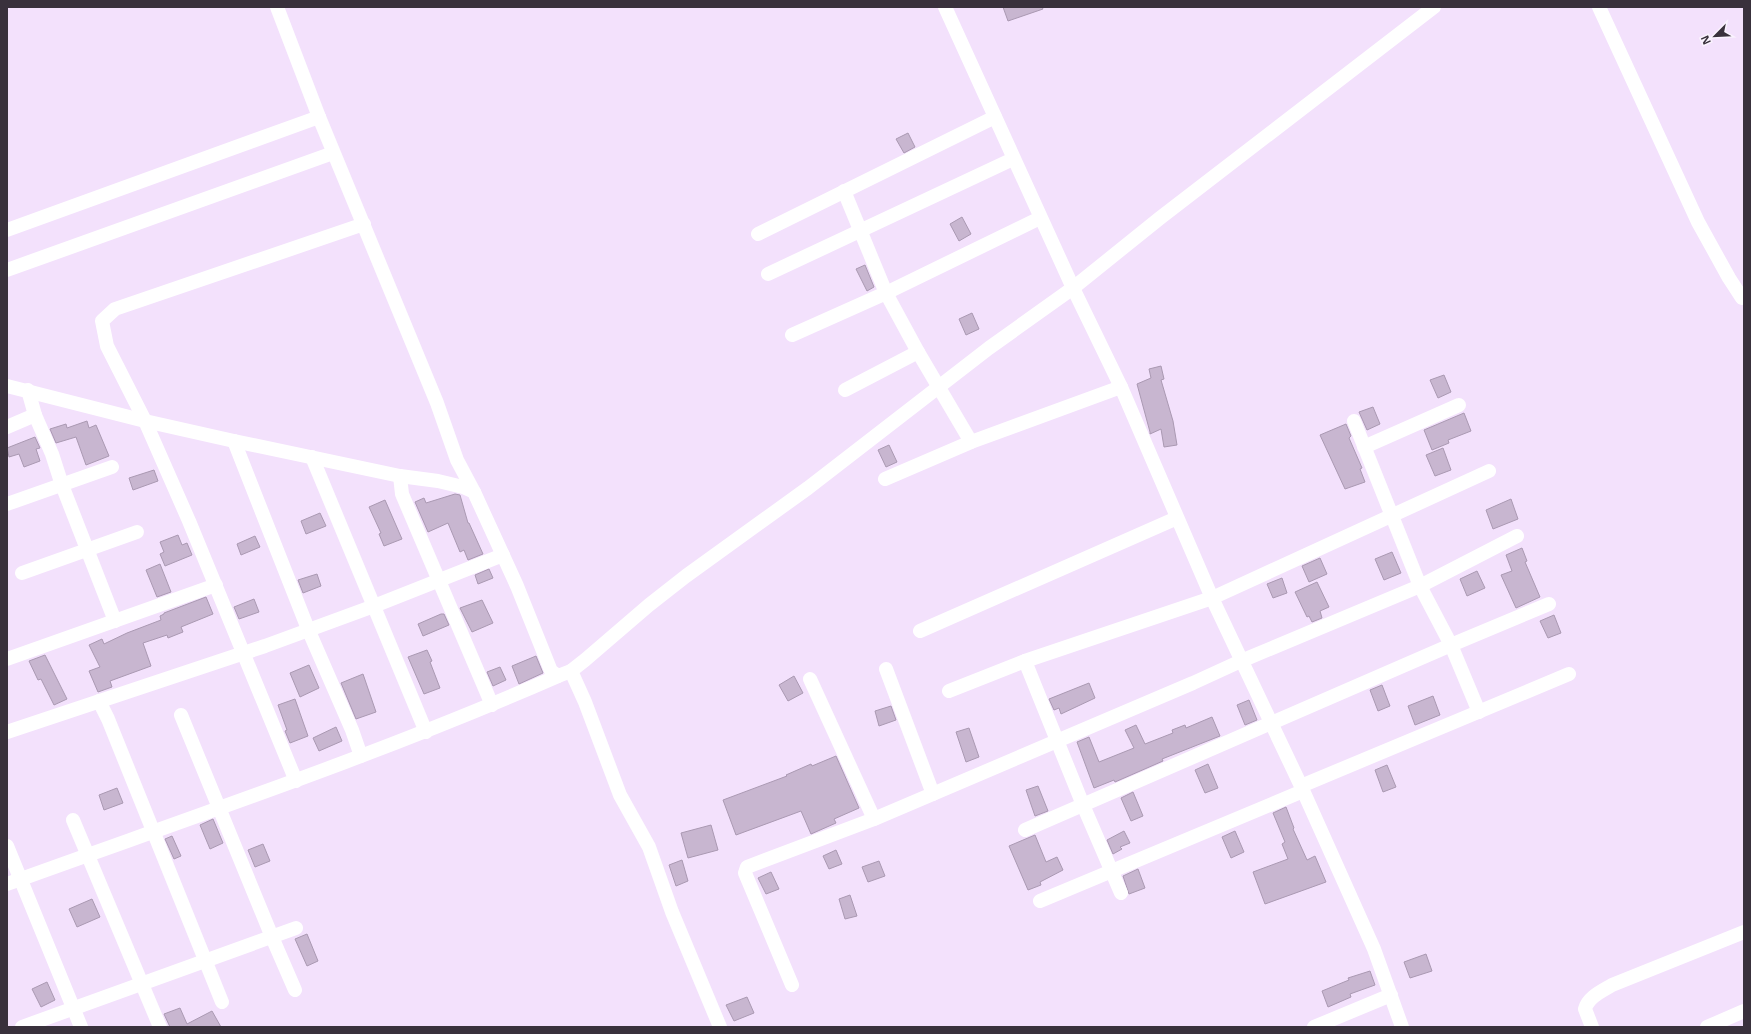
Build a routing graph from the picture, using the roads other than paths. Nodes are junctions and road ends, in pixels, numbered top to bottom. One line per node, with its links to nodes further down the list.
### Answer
1 (277, 7): 6 (street)
2 (944, 7): 5 (street)
3 (1434, 7): 17 (street)
4 (1600, 7): 19 (street)
5 (995, 117): 8 (street); 9 (street)
6 (319, 118): 7 (street); 12 (street)
7 (333, 153): 11 (street); 15 (street)
8 (1013, 159): 10 (street); 13 (street)
9 (844, 192): 13 (street); 14 (street)
10 (1040, 218): 17 (street); 18 (street)
11 (364, 224): 29 (street); 41 (street)
12 (7, 230)
13 (860, 230): 16 (street); 18 (street)
14 (758, 234)
15 (7, 270)
16 (768, 274)
17 (1073, 288): 23 (street); 24 (street)
18 (886, 293): 20 (street); 21 (street)
19 (1743, 298)
20 (792, 335)
21 (918, 352): 24 (street); 26 (street)
22 (7, 386): 25 (street)
23 (1121, 386): 33 (street); 44 (street)
24 (938, 387): 33 (street); 65 (street)
25 (28, 390): 28 (street); 29 (street)
26 (846, 390)
27 (1459, 405): 34 (street)
28 (35, 415): 31 (street); 40 (street)
29 (145, 421): 32 (street); 51 (street)
30 (1354, 421): 34 (street)
31 (7, 427)
32 (234, 441): 35 (street); 57 (street)
33 (970, 442): 39 (street)
34 (1364, 447): 43 (street)
35 (312, 457): 38 (street); 55 (street)
36 (112, 467): 40 (street)
37 (1489, 470): 43 (street)
38 (400, 476): 41 (street); 50 (street)
39 (885, 479)
40 (62, 485): 42 (street); 47 (street)
41 (474, 492): 48 (street)
42 (7, 504)
43 (1391, 516): 52 (street); 53 (street)
44 (1177, 518): 53 (street); 58 (street)
45 (137, 532): 47 (street)
46 (1517, 536): 52 (street)
47 (88, 549): 49 (street); 56 (street)
48 (503, 555): 50 (street); 65 (street)
49 (22, 573)
50 (438, 580): 55 (street); 70 (street)
51 (216, 585): 56 (street); 60 (street)
52 (1420, 586): 59 (street); 63 (street)
53 (1212, 598): 62 (street); 63 (street)
54 (1549, 604): 59 (street)
55 (374, 606): 57 (street); 75 (street)
56 (115, 621): 61 (street)
57 (308, 630): 60 (street); 77 (street)
58 (920, 631)
59 (1451, 644): 71 (street); 73 (street)
60 (244, 653): 69 (street); 78 (street)
61 (7, 659)
62 (1025, 661): 68 (street); 76 (street)
63 (1241, 661): 73 (street); 76 (street)
64 (886, 669): 80 (street)
65 (564, 673): 70 (street); 108 (street)
66 (1569, 674): 71 (street)
67 (810, 679): 84 (street)
68 (948, 691)
69 (98, 701): 74 (street); 86 (street)
70 (492, 705): 75 (street)
71 (1479, 712): 79 (street)
72 (181, 715): 82 (street)
73 (1271, 724): 79 (street); 81 (street)
74 (7, 732)
75 (426, 732): 77 (street)
76 (1057, 742): 80 (street); 81 (street)
77 (361, 756): 78 (street)
78 (296, 781): 82 (street)
79 (1302, 789): 89 (street); 101 (street)
80 (934, 794): 84 (street)
81 (1083, 805): 85 (street); 89 (street)
82 (220, 808): 86 (street); 96 (street)
83 (73, 820): 88 (street)
84 (874, 820): 99 (street)
85 (1025, 830)
86 (153, 831): 88 (street); 97 (street)
87 (7, 846): 90 (street)
88 (87, 854): 90 (street); 98 (street)
89 (1112, 872): 92 (street); 93 (street)
90 (20, 879): 91 (street); 103 (street)
91 (7, 884)
92 (1121, 892)
93 (1040, 901)
94 (296, 928): 96 (street)
95 (1744, 932): 111 (street)
96 (272, 937): 97 (street); 100 (street)
97 (205, 961): 98 (street); 102 (street)
98 (142, 984): 103 (street); 107 (street)
99 (792, 985)
100 (295, 990)
101 (1391, 995): 109 (street); 110 (street)
102 (222, 1002)
103 (73, 1008): 105 (street); 106 (street)
104 (1744, 1011): 112 (street)
105 (22, 1027)
106 (81, 1027)
107 (160, 1027)
108 (720, 1027)
109 (1314, 1027)
110 (1402, 1027)
111 (1592, 1027)
112 (1708, 1027)

